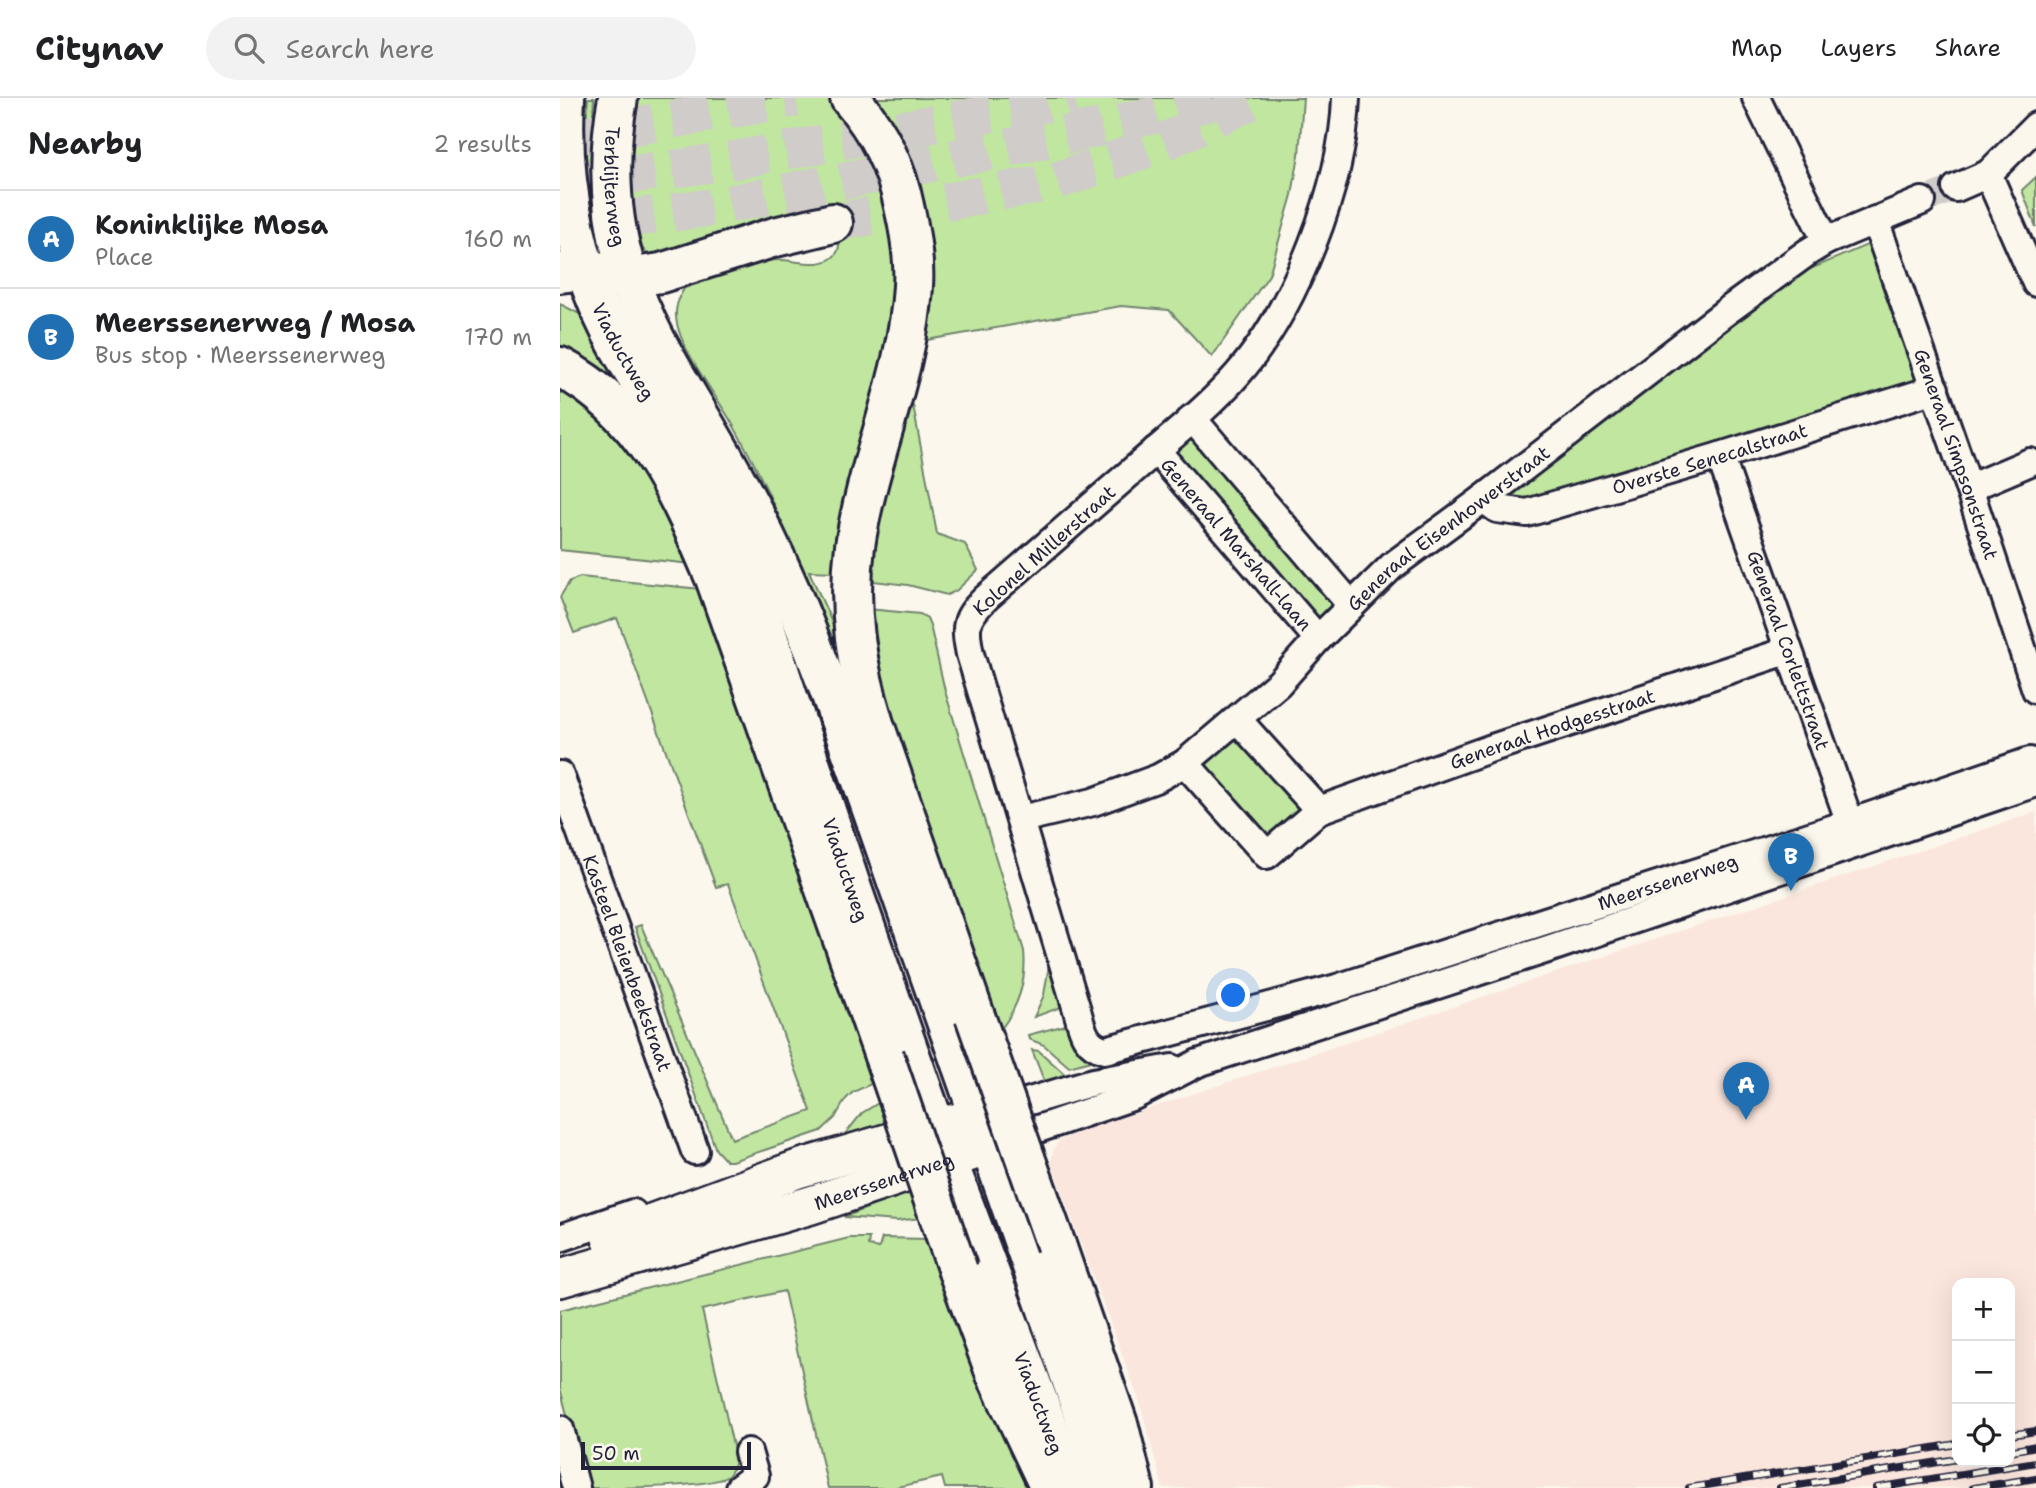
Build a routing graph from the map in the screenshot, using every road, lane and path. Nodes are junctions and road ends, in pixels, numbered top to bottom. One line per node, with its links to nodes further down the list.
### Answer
1 (565, 98): 13 (main road)
2 (618, 98): 14 (main road, Terblijterweg)
3 (850, 98): 53 (main road, bridge)
4 (1346, 98): 18 (street, Kolonel Millerstraat)
5 (1756, 98): 12 (street)
6 (2036, 126): 7 (street)
7 (1988, 174): 8 (street); 15 (street)
8 (1956, 188)
9 (1922, 201): 10 (street, Generaal Eisenhowerstraat)
10 (1875, 220): 12 (street, Generaal Eisenhowerstraat); 17 (street, Generaal Simpsonstraat)
11 (833, 223): 14 (main road)
12 (1826, 241): 23 (street, Generaal Eisenhowerstraat)
13 (572, 271): 14 (main road); 40 (main road, Viaductweg)
14 (627, 274): 39 (main road, Viaductweg)
15 (2036, 283)
16 (560, 367): 50 (main road, bridge)
17 (1935, 389): 20 (street, Overste Senecalstraat); 22 (street, Generaal Simpsonstraat)
18 (1192, 418): 19 (street, Kolonel Millerstraat); 24 (street)
19 (1156, 450): 25 (street, Generaal Marshall-laan); 34 (street, Kolonel Millerstraat)
20 (1720, 456): 23 (street, Overste Senecalstraat); 26 (street, Generaal Corlettstraat)
21 (2030, 462): 22 (street)
22 (1969, 488): 27 (street, Generaal Simpsonstraat)
23 (1483, 499): 24 (street, Generaal Eisenhowerstraat)
24 (1352, 605): 25 (street, Generaal Eisenhowerstraat)
25 (1318, 639): 28 (street, Generaal Eisenhowerstraat)
26 (1787, 651): 33 (street, Generaal Hodgesstraat); 35 (street, Generaal Corlettstraat)
27 (2036, 691)
28 (1238, 720): 29 (street, Generaal Eisenhowerstraat); 33 (street)
29 (1185, 763): 33 (street); 34 (street, Generaal Eisenhowerstraat)
30 (2036, 763): 35 (street, Meerssenerweg)
31 (560, 775): 41 (street, Kasteel Bleienbeekstraat)
32 (2036, 783): 35 (street, Meerssenerweg)
33 (1319, 810)
34 (1021, 819): 38 (street, Kolonel Millerstraat)
35 (1854, 833): 36 (street, Meerssenerweg); 37 (street, Meerssenerweg)
36 (1337, 988): 37 (street); 38 (street, Meerssenerweg)
37 (1344, 1014): 39 (street, Meerssenerweg)
38 (1105, 1050)
39 (984, 1131): 40 (street, Meerssenerweg); 52 (main road, Viaductweg)
40 (941, 1144): 42 (street, Meerssenerweg); 45 (street, Meerssenerweg); 51 (main road, Viaductweg)
41 (695, 1152)
42 (666, 1219): 43 (street); 44 (street, Meerssenerweg)
43 (560, 1238)
44 (560, 1255)
45 (560, 1278)
46 (560, 1429): 48 (street)
47 (748, 1452): 49 (street)
48 (576, 1488)
49 (739, 1488)
50 (1050, 1488)
51 (1070, 1488)
52 (1109, 1488)
53 (1134, 1488)

